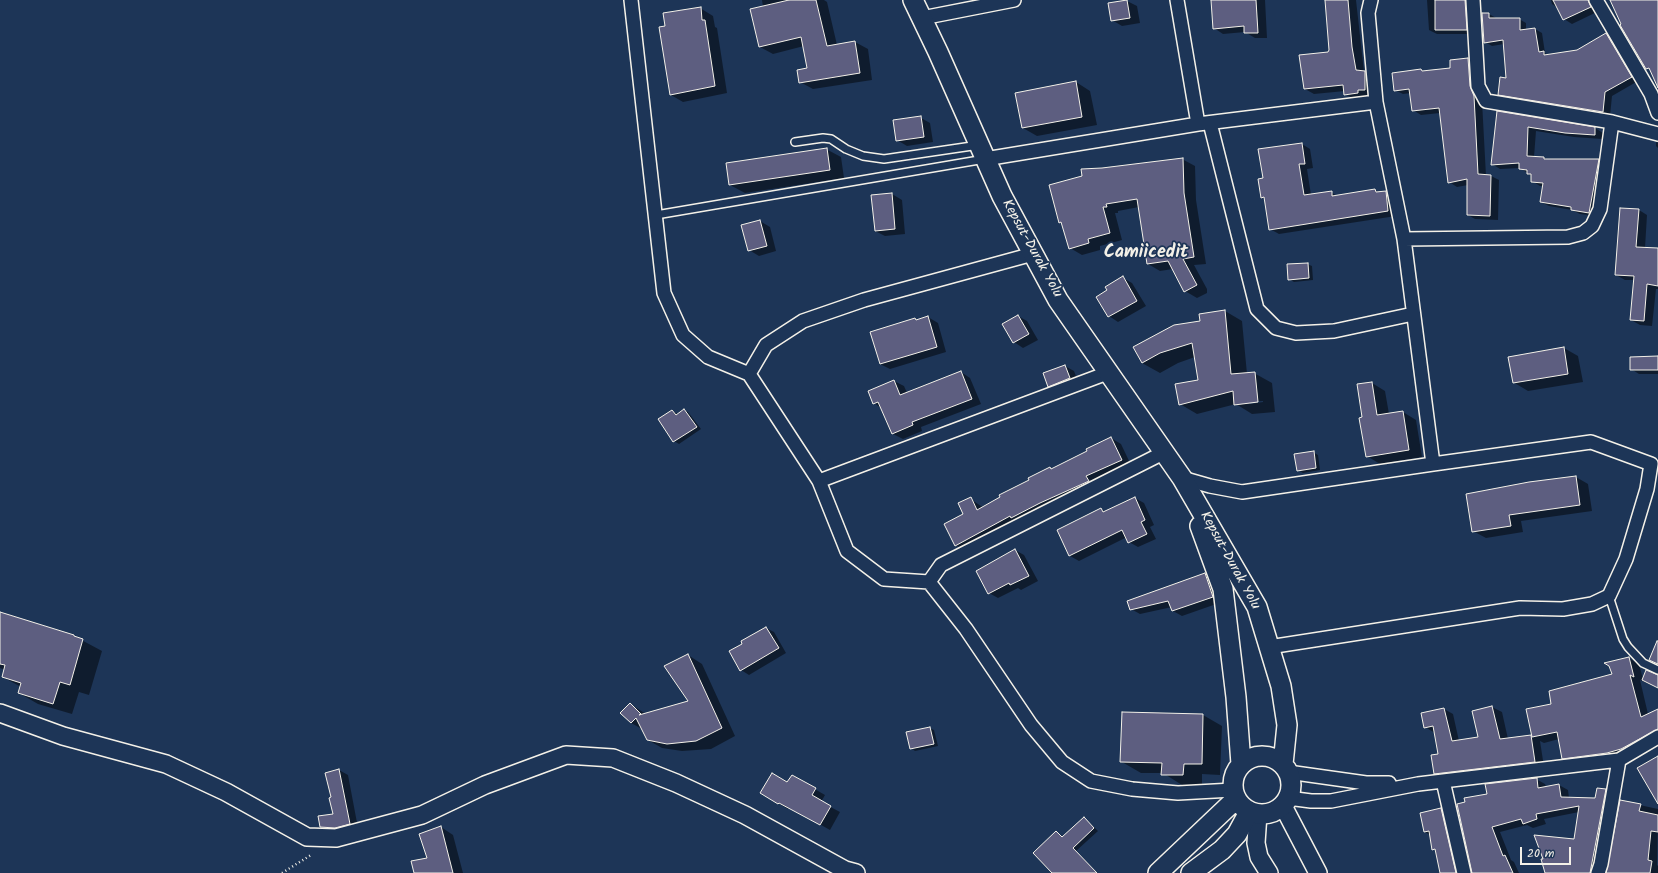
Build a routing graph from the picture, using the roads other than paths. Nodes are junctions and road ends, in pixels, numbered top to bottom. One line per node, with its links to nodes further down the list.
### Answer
1 (631, 0): 16 (street)
2 (913, 0): 8 (main road, Kepsut-Durak Yolu)
3 (1014, 0): 8 (street)
4 (1176, 0): 12 (street)
5 (1371, 0): 9 (street)
6 (1473, 0): 11 (street)
7 (1596, 0): 10 (street)
8 (922, 18): 15 (main road, Kepsut-Durak Yolu)
9 (1376, 102): 12 (street); 17 (street)
10 (1658, 113)
11 (1612, 122): 13 (street); 17 (street)
12 (1204, 124): 15 (street); 19 (street)
13 (1658, 134)
14 (795, 142): 15 (lane)
15 (982, 152): 16 (lane); 18 (main road, Kepsut-Durak Yolu)
16 (656, 215): 21 (street)
17 (1404, 239): 19 (street)
18 (1033, 254): 20 (main road, Kepsut-Durak Yolu); 21 (street)
19 (1414, 314): 23 (street)
20 (1110, 372): 22 (main road, Kepsut-Durak Yolu); 25 (street)
21 (749, 374): 25 (street)
22 (1164, 452): 24 (main road, Kepsut-Durak Yolu); 27 (street)
23 (1433, 464): 24 (street); 26 (street)
24 (1182, 478): 29 (main road, Kepsut-Durak Yolu); 34 (main road, Kepsut-Durak Yolu)
25 (819, 481): 27 (street)
26 (1653, 491): 28 (street)
27 (929, 582): 39 (street)
28 (1609, 596): 29 (street); 30 (lane)
29 (1269, 647): 35 (main road, Kepsut-Durak Yolu)
30 (1658, 670)
31 (0, 713): 40 (street)
32 (1658, 737): 33 (street)
33 (1619, 760): 36 (street); 46 (street)
34 (1241, 764): 35 (main road); 39 (main road)
35 (1286, 768): 37 (street); 38 (main road)
36 (1443, 781): 37 (street); 45 (street)
37 (1418, 784): 38 (street)
38 (1286, 802): 39 (main road); 44 (street)
39 (1244, 804): 41 (main road); 42 (main road); 43 (street)
40 (856, 873)
41 (1158, 873)
42 (1191, 873)
43 (1269, 873)
44 (1318, 873)
45 (1464, 873)
46 (1598, 873)

